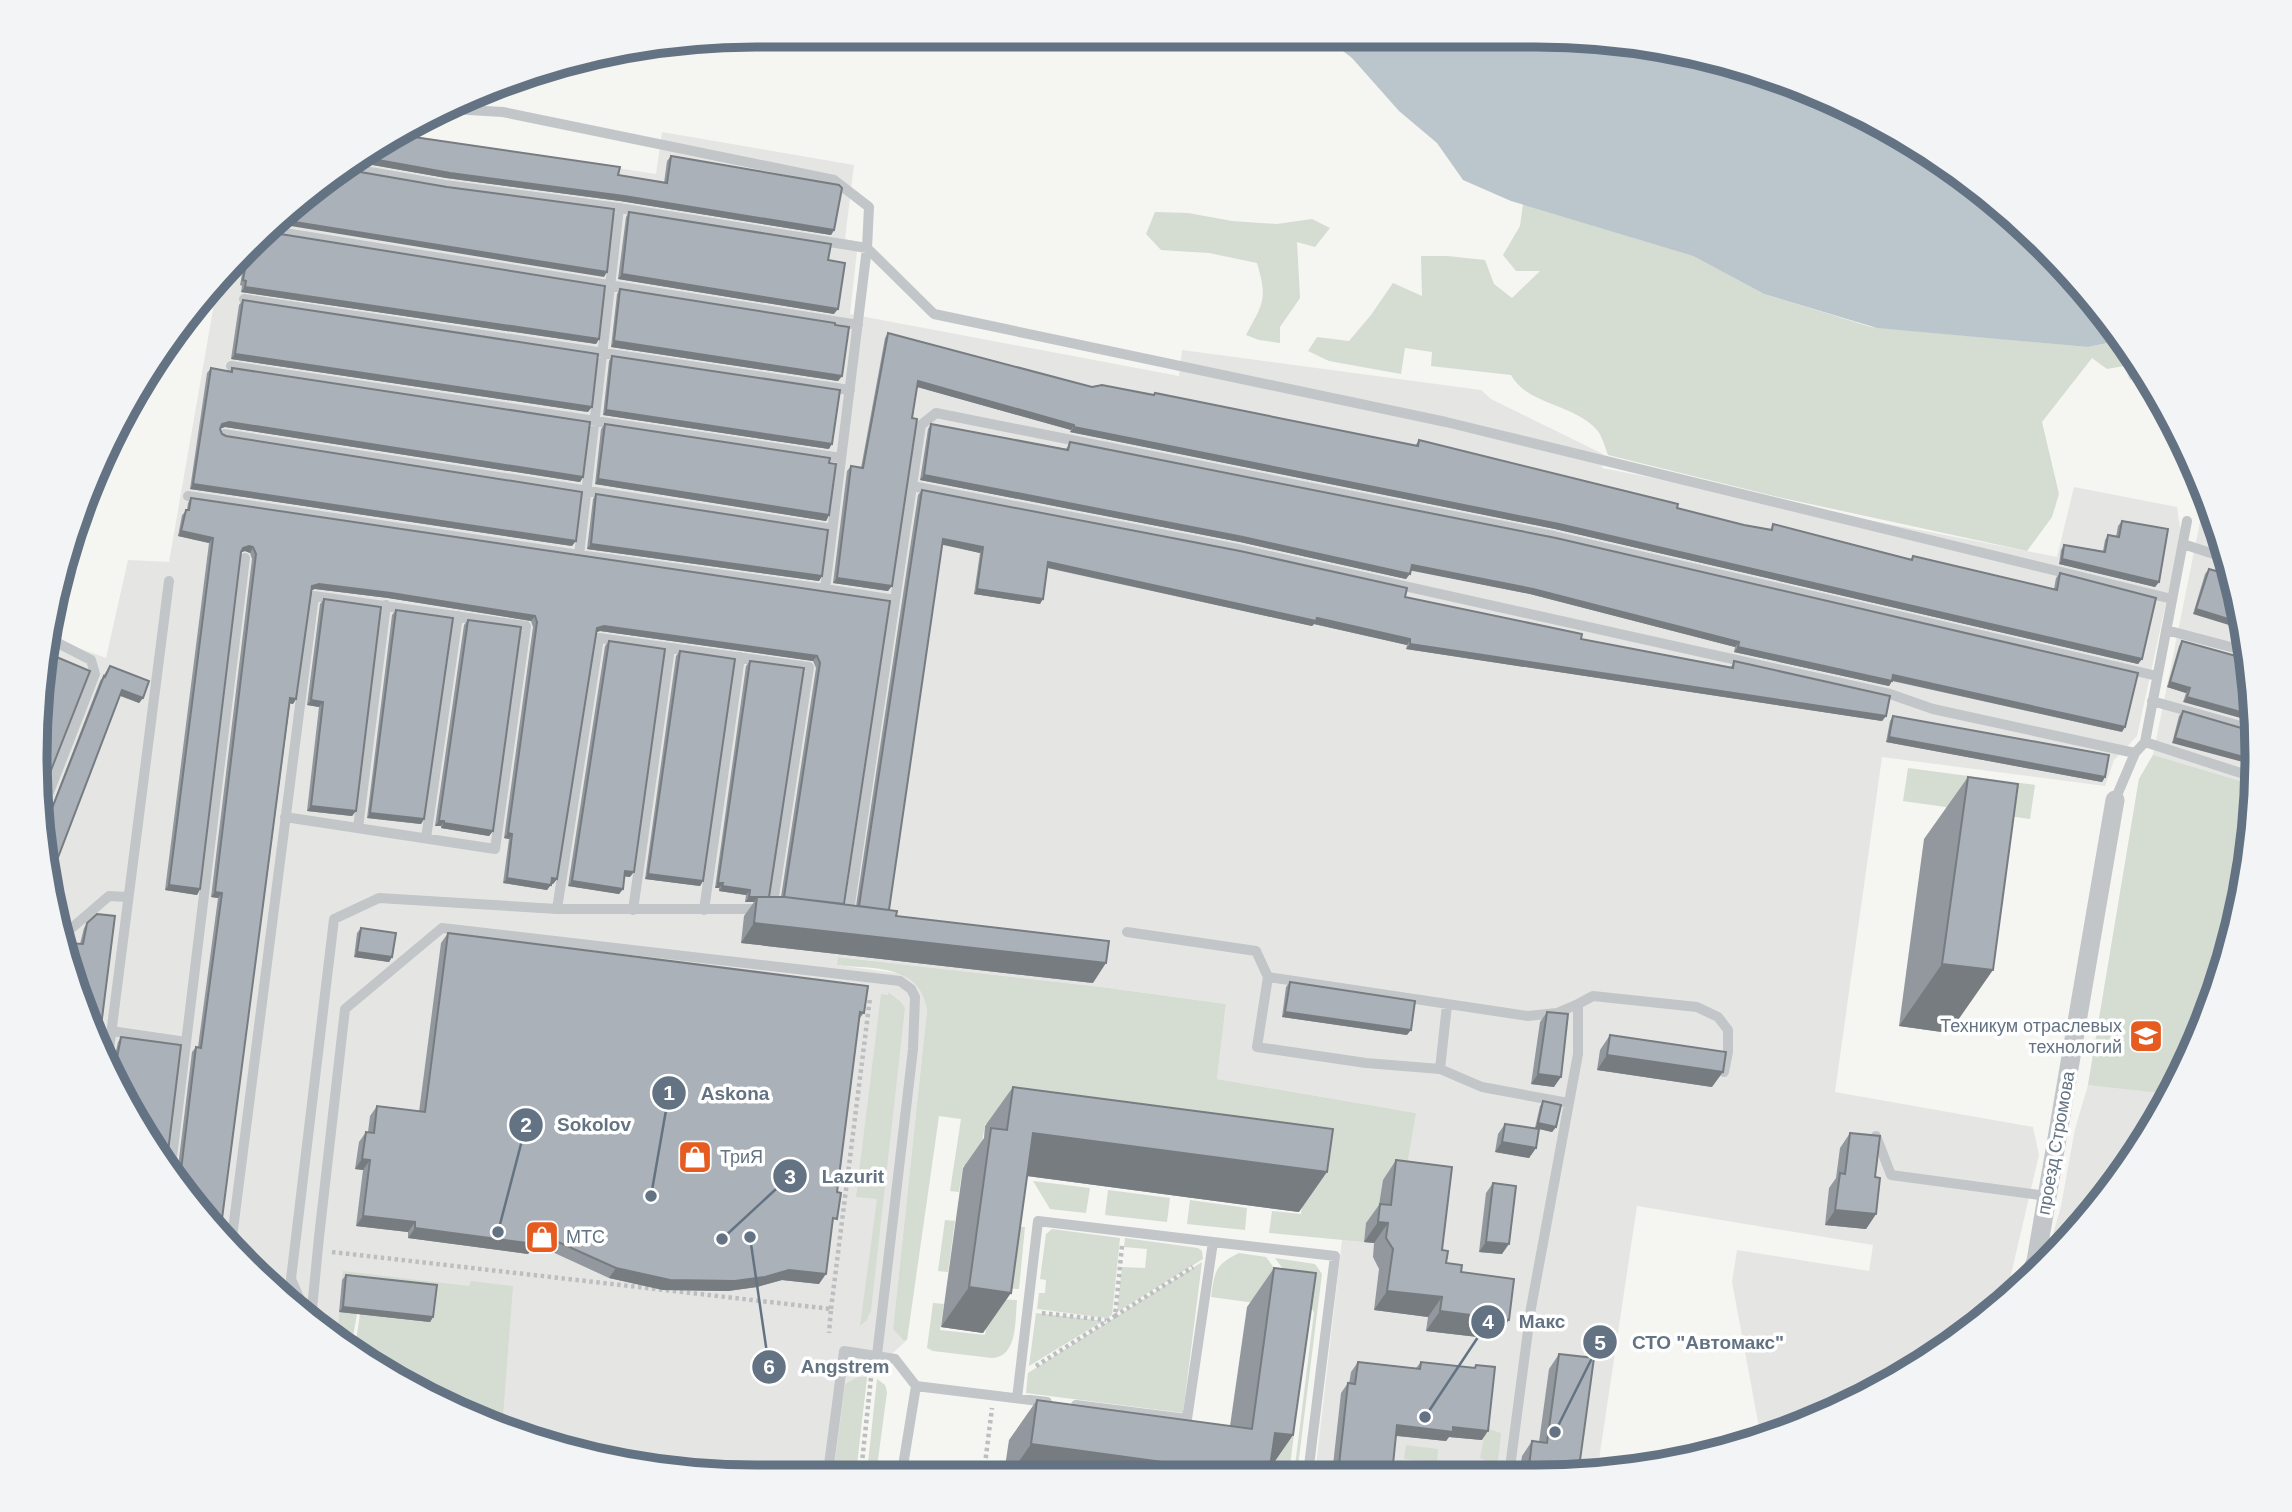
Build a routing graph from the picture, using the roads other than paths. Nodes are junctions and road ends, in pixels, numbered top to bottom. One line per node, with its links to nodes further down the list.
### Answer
1 (464, 110): 5 (lane)
2 (358, 170): 3 (lane)
3 (619, 208): 5 (lane); 6 (lane)
4 (279, 232): 6 (lane)
5 (867, 248): 8 (lane); 26 (lane)
6 (610, 286): 8 (lane); 9 (lane)
7 (244, 299): 9 (lane)
8 (858, 325): 11 (lane)
9 (603, 354): 11 (lane); 12 (lane)
10 (231, 366): 12 (lane)
11 (849, 390): 14 (lane)
12 (594, 422): 14 (lane); 16 (lane)
13 (224, 434): 16 (lane)
14 (841, 458): 19 (lane)
15 (912, 486): 27 (lane); 35 (lane); 39 (lane)
16 (586, 492): 19 (lane); 21 (lane)
17 (188, 496): 21 (lane)
18 (2187, 521): 20 (lane)
19 (832, 529): 25 (lane)
20 (2182, 544): 22 (lane); 26 (lane)
21 (579, 555): 25 (lane)
22 (2215, 555)
23 (245, 558): 61 (lane)
24 (169, 581): 46 (lane)
25 (825, 589): 27 (lane)
26 (2172, 598): 30 (lane)
27 (895, 600): 53 (lane)
28 (386, 605): 29 (lane); 43 (lane); 44 (lane)
29 (457, 615): 45 (lane); 45 (lane)
30 (2166, 629): 33 (lane); 35 (lane)
31 (57, 642): 41 (lane)
32 (670, 648): 34 (lane); 47 (lane); 49 (lane)
33 (2236, 648)
34 (740, 657): 48 (lane); 50 (lane)
35 (2157, 676): 36 (lane)
36 (2152, 701): 37 (lane); 38 (lane)
37 (2244, 727)
38 (2145, 742): 39 (lane); 40 (lane)
39 (2135, 754): 42 (lane)
40 (2244, 775)
41 (49, 793)
42 (2115, 800): 68 (street, проезд Стромова)
43 (285, 817): 44 (lane); 69 (lane)
44 (358, 828): 45 (lane)
45 (426, 838)
46 (128, 897): 55 (lane); 60 (lane)
47 (557, 909): 49 (lane); 72 (lane)
48 (772, 909): 50 (lane); 51 (lane)
49 (633, 910): 50 (lane)
50 (704, 910)
51 (785, 910)
52 (835, 917): 53 (lane)
53 (848, 918): 54 (lane)
54 (860, 920)
55 (69, 930)
56 (1127, 932): 57 (lane)
57 (1268, 977): 59 (lane); 63 (lane)
58 (1578, 1004): 59 (lane); 64 (lane); 65 (lane)
59 (1447, 1005): 63 (lane)
60 (111, 1031): 61 (lane); 62 (lane)
61 (186, 1042): 67 (lane)
62 (109, 1045)
63 (1440, 1069): 65 (lane)
64 (1724, 1072)
65 (1568, 1103): 82 (lane)
66 (1875, 1136): 68 (lane)
67 (172, 1157)
68 (2047, 1196): 71 (street, проезд Стромова)
69 (233, 1233)
70 (1213, 1242): 76 (lane); 78 (lane); 81 (lane)
71 (2037, 1257)
72 (299, 1297)
73 (313, 1308): 74 (lane)
74 (876, 1355): 75 (lane); 79 (lane)
75 (916, 1385): 76 (lane); 80 (lane)
76 (1017, 1398): 77 (lane)
77 (1056, 1403)
78 (1069, 1404)
79 (829, 1465)
80 (903, 1465)
81 (1309, 1465)
82 (1510, 1465)

